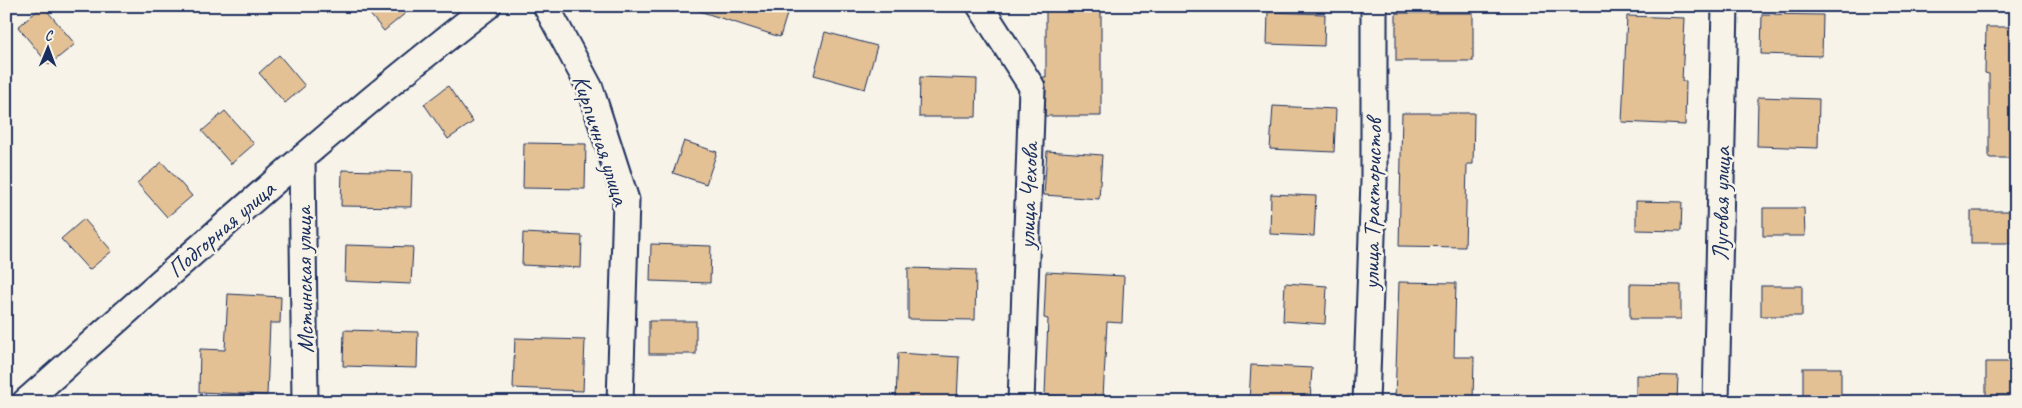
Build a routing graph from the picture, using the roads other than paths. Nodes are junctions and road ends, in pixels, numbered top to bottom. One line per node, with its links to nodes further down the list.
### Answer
1 (488, 6): 6 (street, Подгорная улица)
2 (546, 6): 9 (street, Кирпичная улица)
3 (980, 6): 10 (street, улица Чехова)
4 (1374, 6): 11 (street, улица Трактористов)
5 (1726, 6): 12 (street, Луговая улица)
6 (302, 158): 7 (street, Подгорная улица); 8 (street, Мстинская улица)
7 (24, 402)
8 (306, 402)
9 (620, 402)
10 (1021, 402)
11 (1366, 402)
12 (1716, 402)

